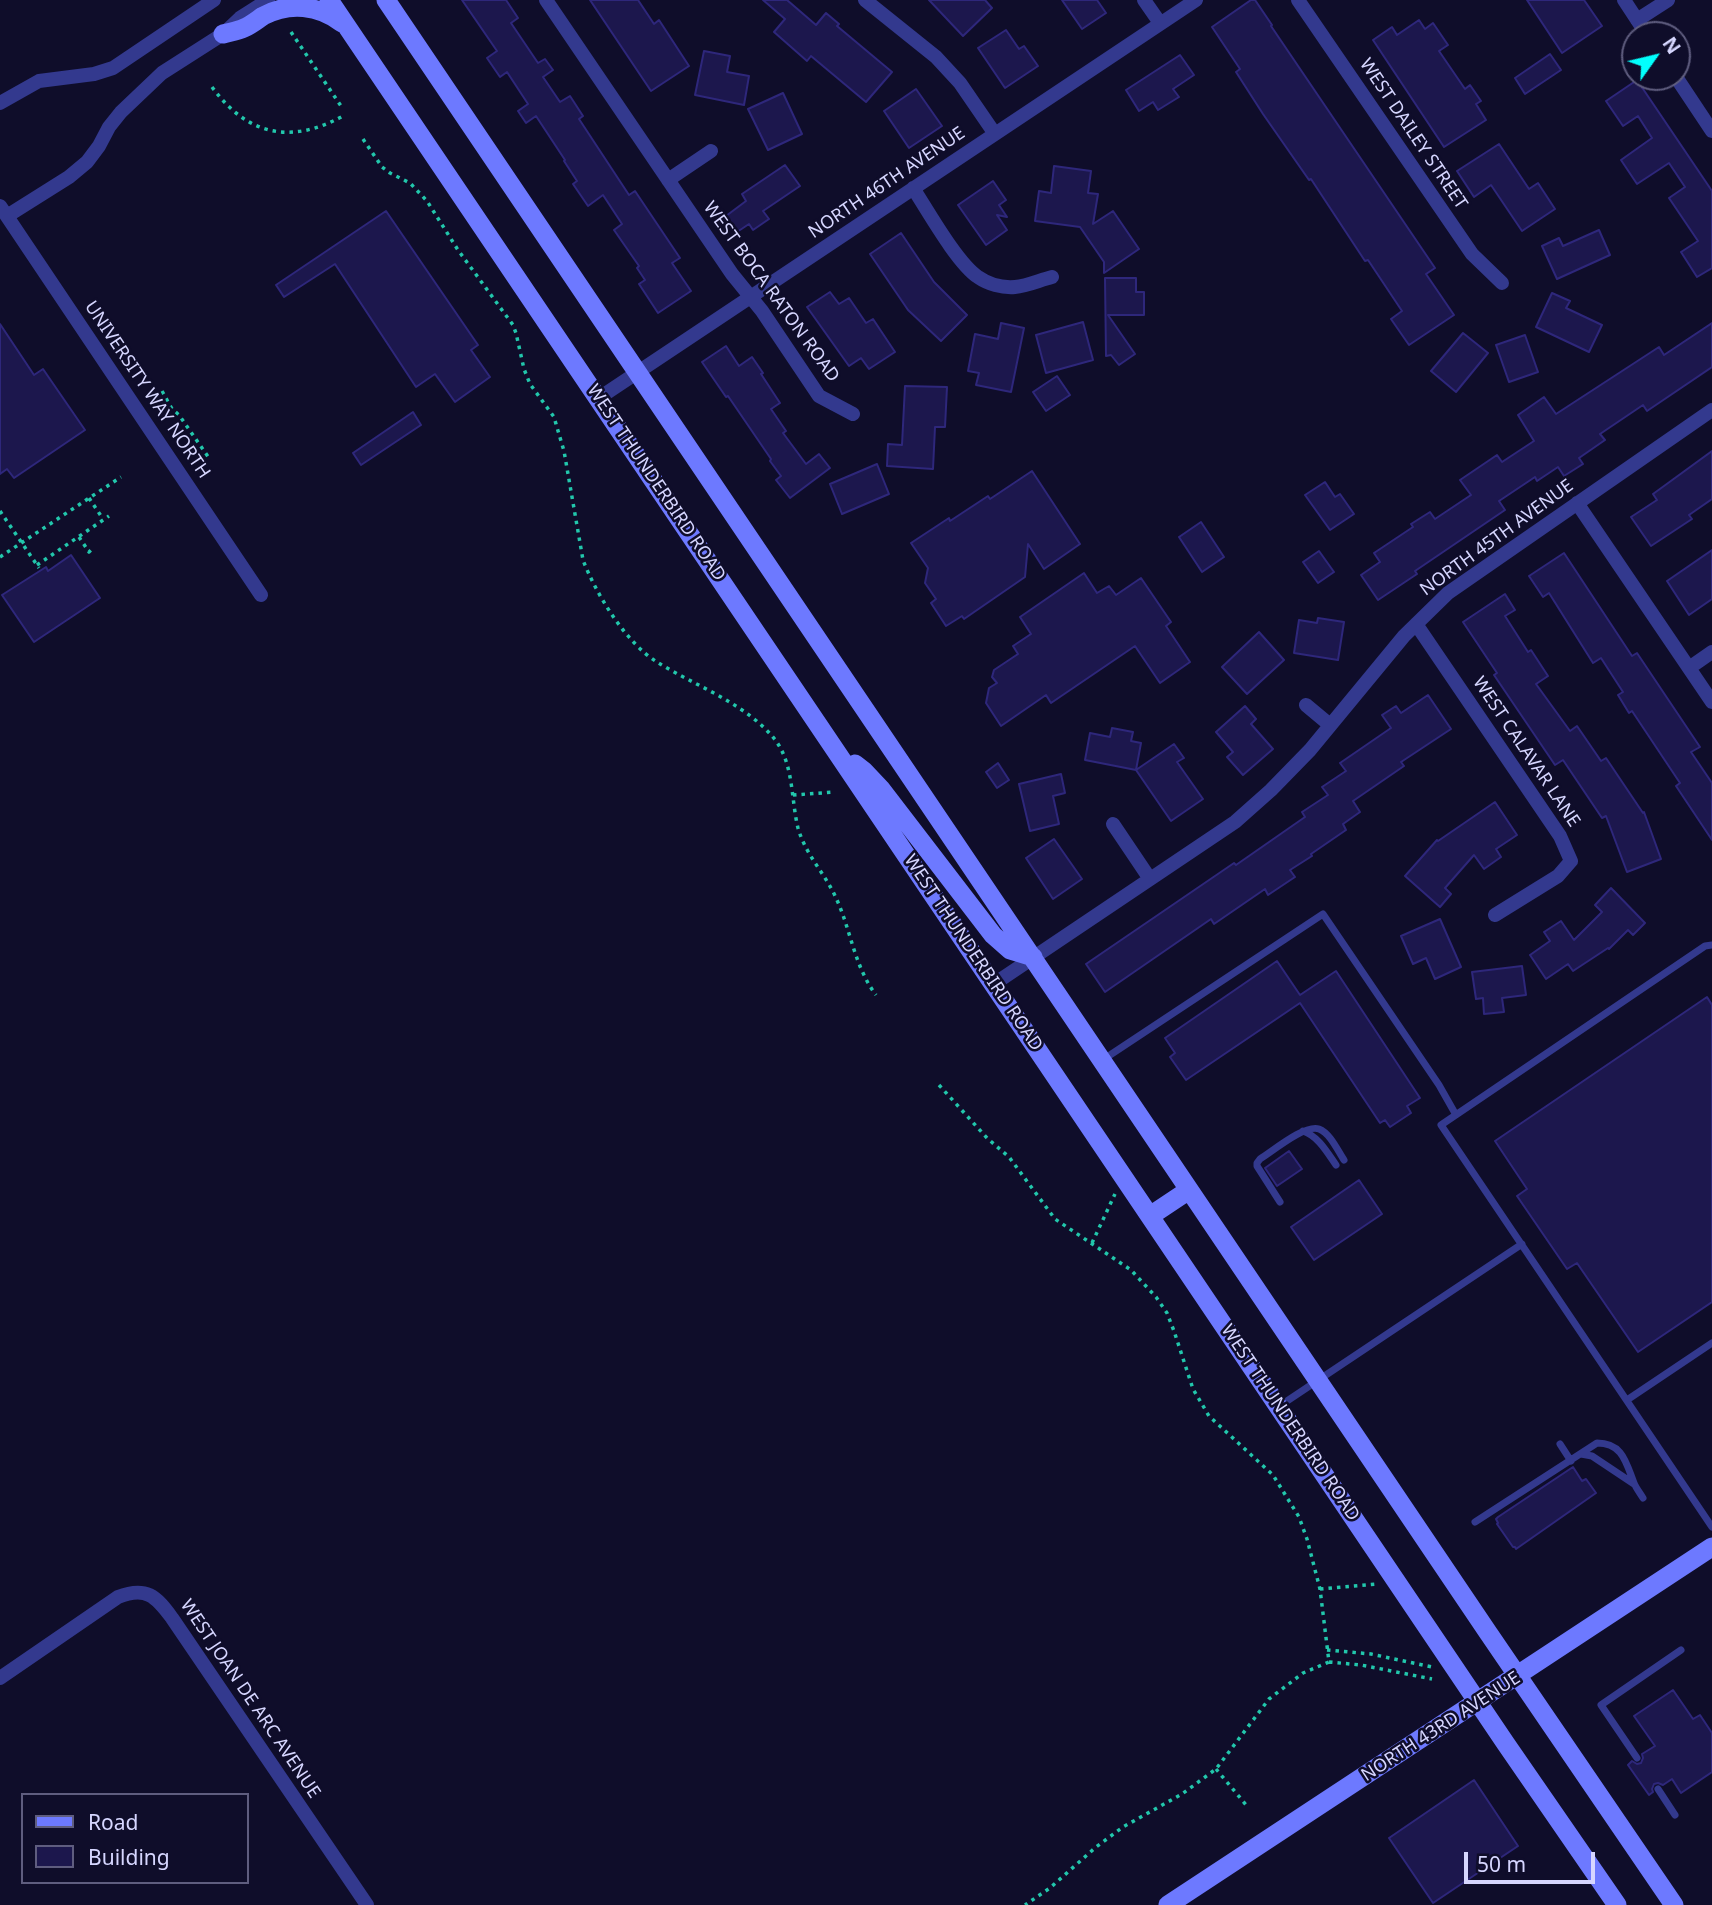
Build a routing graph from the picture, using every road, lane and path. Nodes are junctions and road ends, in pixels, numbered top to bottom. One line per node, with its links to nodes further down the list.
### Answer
1 (214, 0): 18 (street)
2 (268, 0): 15 (street)
3 (386, 0): 31 (main road)
4 (546, 0): 25 (street, WEST BOCA RATON ROAD)
5 (865, 0): 22 (street)
6 (1144, 0): 13 (street)
7 (1196, 0): 13 (street, NORTH 46TH AVENUE)
8 (1298, 0): 29 (street, WEST DAILEY STREET)
9 (1624, 0): 12 (street)
10 (1668, 0): 12 (street)
11 (338, 11): 15 (main road); 33 (main road, WEST THUNDERBIRD ROAD)
12 (1637, 20)
13 (1160, 23): 22 (street, NORTH 46TH AVENUE)
14 (292, 32): 19 (path)
15 (223, 34): 27 (street)
16 (212, 87): 20 (path)
17 (1685, 91): 21 (street)
18 (0, 103)
19 (343, 109)
20 (343, 117)
21 (1712, 131)
22 (995, 134): 26 (street, NORTH 46TH AVENUE)
23 (363, 139): 56 (path)
24 (711, 151): 25 (street)
25 (668, 180): 30 (street, WEST BOCA RATON ROAD)
26 (914, 188): 28 (street); 30 (street, NORTH 46TH AVENUE)
27 (3, 211): 47 (street, UNIVERSITY WAY NORTH)
28 (1052, 277)
29 (1502, 283)
30 (750, 297): 31 (street, NORTH 46TH AVENUE); 35 (street, WEST BOCA RATON ROAD)
31 (637, 373): 33 (street, NORTH 46TH AVENUE); 61 (main road)
32 (162, 391): 36 (path)
33 (599, 398): 54 (main road, WEST THUNDERBIRD ROAD)
34 (1712, 410): 39 (street, NORTH 45TH AVENUE)
35 (853, 414)
36 (209, 458)
37 (121, 477): 38 (path)
38 (89, 498): 42 (path); 44 (path)
39 (1577, 503): 48 (street, NORTH 45TH AVENUE); 50 (street)
40 (0, 511): 44 (path)
41 (109, 516): 42 (path)
42 (104, 520): 43 (path)
43 (79, 537): 44 (path); 45 (path)
44 (21, 543): 46 (path)
45 (92, 549)
46 (0, 557)
47 (261, 595)
48 (1416, 624): 53 (street, NORTH 45TH AVENUE); 59 (street, WEST CALAVAR LANE)
49 (1712, 652): 50 (street)
50 (1689, 668): 51 (street)
51 (1712, 702)
52 (1306, 705): 53 (street)
53 (1330, 725): 58 (street, NORTH 45TH AVENUE)
54 (837, 751): 61 (main road); 62 (main road, WEST THUNDERBIRD ROAD)
55 (834, 792): 56 (path)
56 (793, 795): 63 (path)
57 (1112, 824): 58 (street)
58 (1150, 879): 61 (street, NORTH 45TH AVENUE)
59 (1496, 915)
60 (1712, 945): 66 (lane)
61 (1033, 957): 62 (street, NORTH 45TH AVENUE); 64 (main road)
62 (994, 984): 73 (main road, WEST THUNDERBIRD ROAD)
63 (876, 995)
64 (1102, 1061): 66 (lane); 70 (main road)
65 (939, 1085): 74 (path)
66 (1456, 1115): 75 (lane)
67 (1303, 1131): 68 (lane); 69 (lane); 72 (lane)
68 (1344, 1160)
69 (1336, 1165)
70 (1189, 1190): 73 (main road); 77 (main road)
71 (1116, 1192): 74 (path)
72 (1280, 1202)
73 (1150, 1216): 79 (main road, WEST THUNDERBIRD ROAD)
74 (1092, 1243): 89 (path)
75 (1522, 1244): 77 (lane); 78 (lane)
76 (1712, 1343): 78 (lane)
77 (1318, 1381): 79 (lane); 94 (main road)
78 (1627, 1399): 86 (lane)
79 (1279, 1407): 97 (main road, WEST THUNDERBIRD ROAD)
80 (1560, 1444): 82 (lane)
81 (1581, 1454): 82 (lane); 83 (lane); 83 (lane)
82 (1571, 1461): 85 (lane)
83 (1634, 1485): 84 (lane)
84 (1643, 1498)
85 (1475, 1522)
86 (1712, 1527)
87 (1712, 1547): 94 (main road, NORTH 43RD AVENUE)
88 (1380, 1584): 89 (path)
89 (1320, 1589): 90 (path)
90 (1327, 1650): 92 (path); 93 (path)
91 (1681, 1650): 98 (lane)
92 (1329, 1662): 96 (path); 99 (path)
93 (1434, 1667)
94 (1518, 1676): 97 (main road, NORTH 43RD AVENUE); 107 (main road)
95 (0, 1678): 103 (street, WEST JOAN DE ARC AVENUE)
96 (1432, 1679)
97 (1478, 1702): 105 (main road, NORTH 43RD AVENUE); 106 (main road, WEST THUNDERBIRD ROAD)
98 (1637, 1758)
99 (1216, 1769): 101 (path); 104 (path)
100 (1658, 1789): 102 (lane)
101 (1247, 1806)
102 (1675, 1815)
103 (366, 1905)
104 (1025, 1905)
105 (1168, 1905)
106 (1617, 1905)
107 (1674, 1905)

